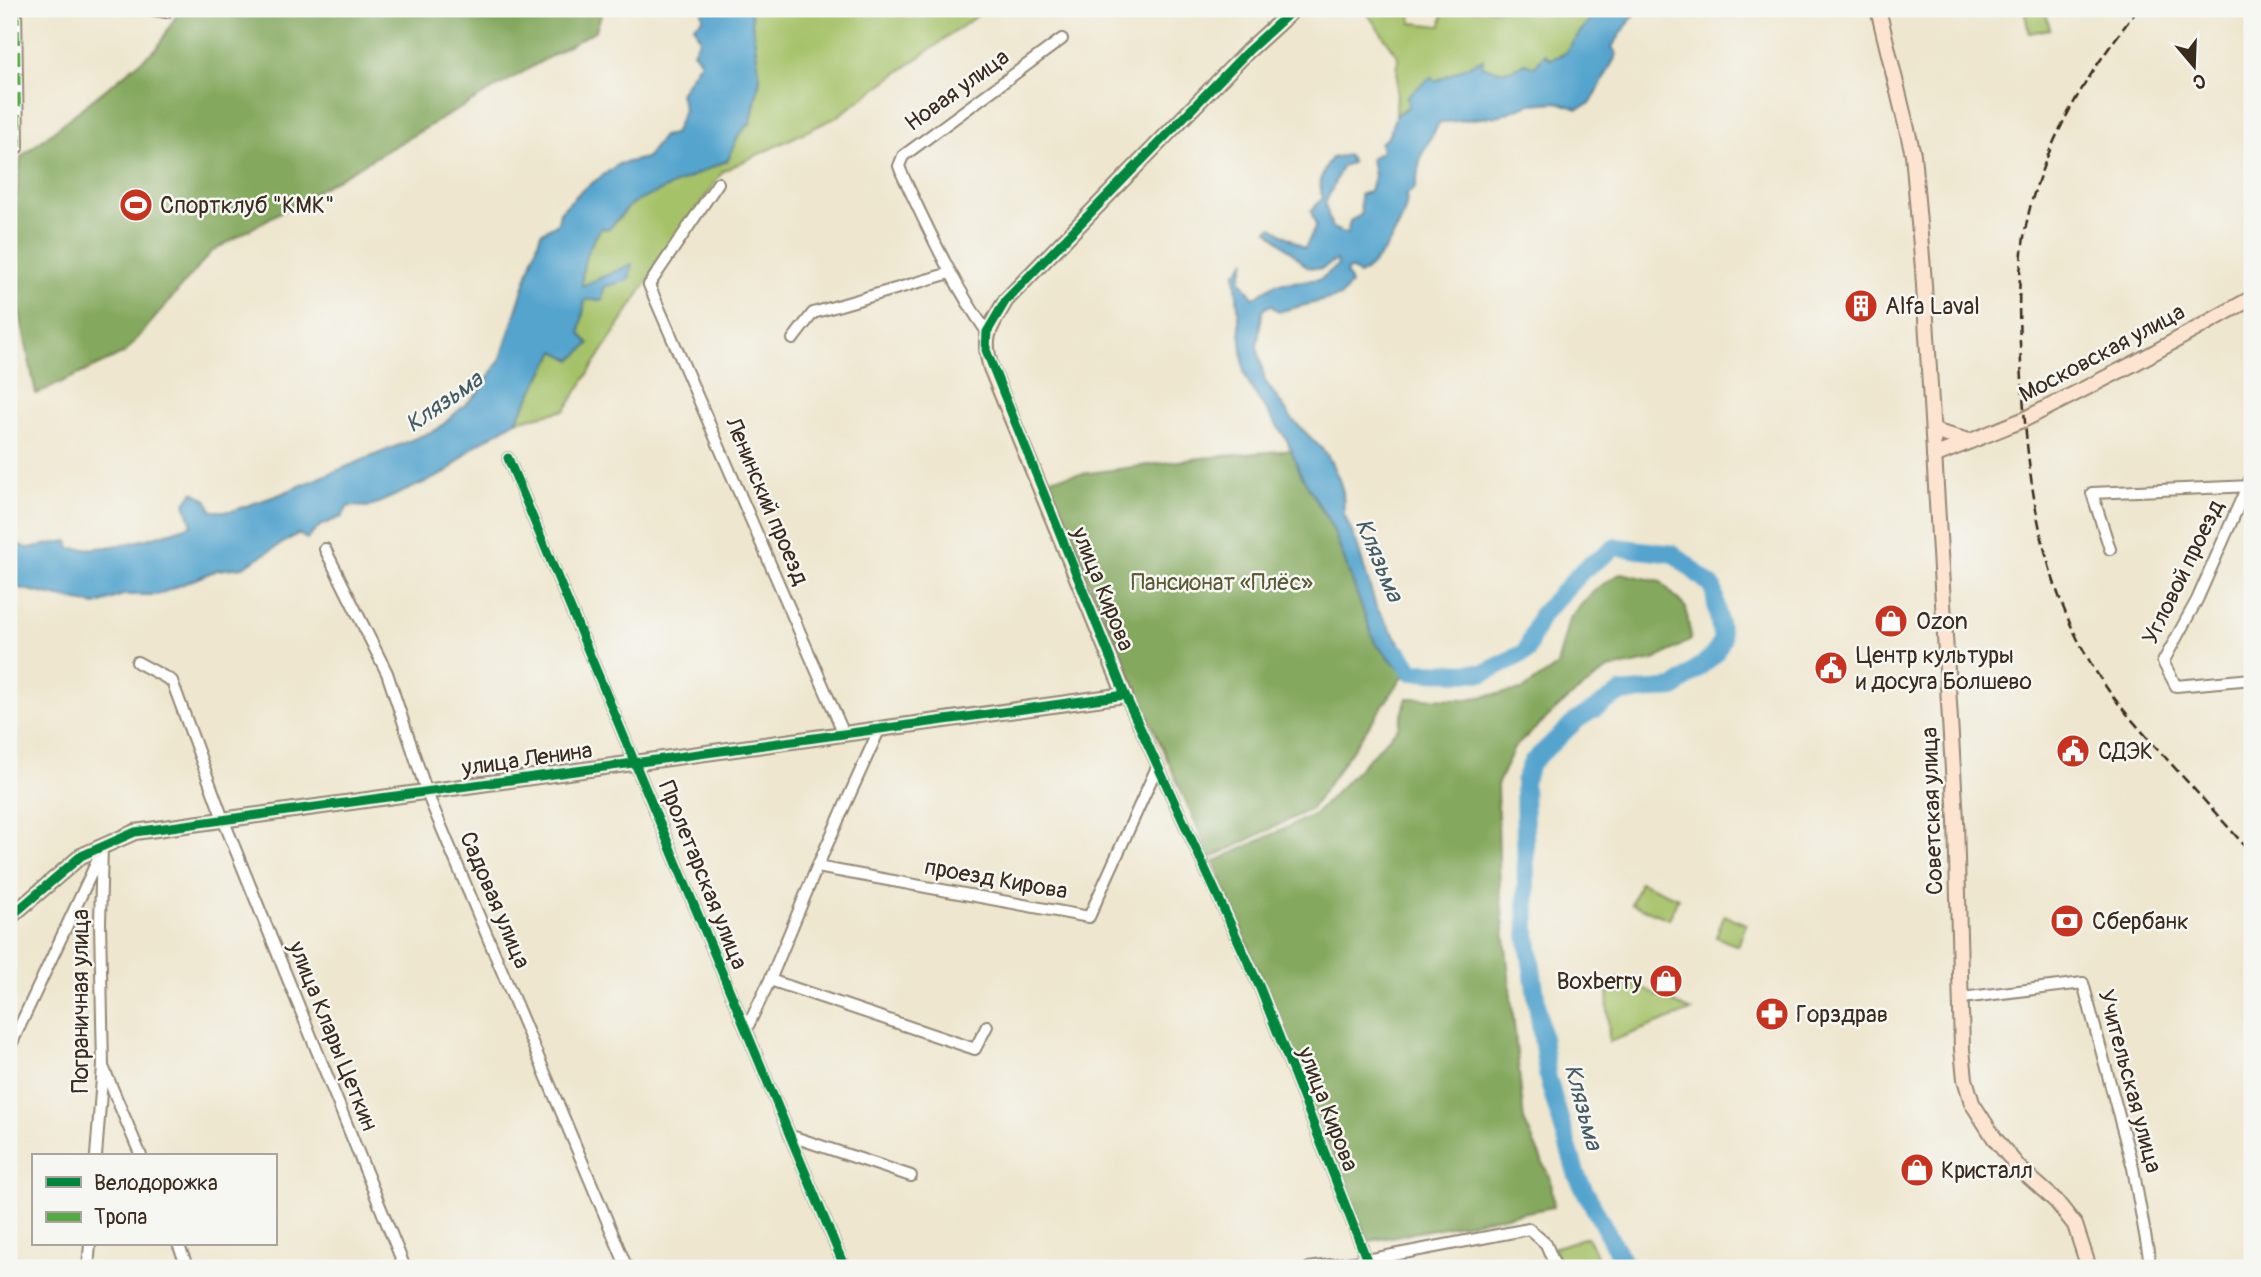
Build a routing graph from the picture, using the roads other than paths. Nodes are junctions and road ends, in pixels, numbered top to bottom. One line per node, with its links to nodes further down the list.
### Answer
1 (16, 9): 7 (street)
2 (147, 9): 5 (street)
3 (1294, 9): 12 (street)
4 (1878, 9): 14 (street, Советская улица)
5 (166, 12)
6 (1062, 39): 10 (street, Новая улица)
7 (13, 56): 8 (street)
8 (18, 147)
9 (718, 183): 26 (street, Ленинский проезд)
10 (950, 273): 12 (street, Новая улица); 13 (street)
11 (2252, 298): 15 (street, Московская улица)
12 (987, 332): 24 (street, улица Кирова)
13 (793, 339)
14 (1933, 431): 15 (street); 16 (street, Советская улица)
15 (1969, 441): 16 (street, Московская улица)
16 (1934, 456): 35 (street, Советская улица)
17 (508, 458): 27 (street, Пролетарская улица)
18 (2252, 475): 19 (street, Угловой проезд)
19 (2250, 486): 21 (street); 23 (street, Угловой проезд)
20 (325, 549): 29 (street, Садовая улица)
21 (2110, 550)
22 (138, 662): 30 (street, улица Клары Цеткин)
23 (2252, 679)
24 (1125, 695): 25 (street, улица Ленина); 28 (street, улица Кирова)
25 (879, 730): 26 (street, улица Ленина); 32 (street)
26 (844, 734): 27 (street, улица Ленина)
27 (636, 763): 29 (street, улица Ленина); 37 (street, Пролетарская улица)
28 (1157, 767): 32 (street, проезд Кирова); 46 (street, улица Кирова)
29 (427, 793): 30 (street, улица Ленина); 50 (street, Садовая улица)
30 (223, 819): 31 (street, улица Ленина); 49 (street, улица Клары Цеткин)
31 (102, 848): 33 (street, улица Ленина); 38 (street); 39 (street, Пограничная улица)
32 (817, 867): 34 (street)
33 (9, 918)
34 (771, 980): 36 (street); 37 (street)
35 (1962, 998): 54 (street, Советская улица); 55 (street, Учительская улица)
36 (987, 1026)
37 (746, 1030): 40 (street, Пролетарская улица)
38 (9, 1049)
39 (103, 1066): 41 (street, Пограничная улица); 42 (street)
40 (791, 1136): 43 (street); 51 (street, Пролетарская улица)
41 (96, 1154)
42 (140, 1154)
43 (911, 1176)
44 (90, 1246): 47 (street)
45 (179, 1246): 48 (street)
46 (1369, 1264): 52 (street); 53 (street)
47 (88, 1268)
48 (188, 1268)
49 (405, 1268)
50 (627, 1268)
51 (845, 1268)
52 (1309, 1268)
53 (1556, 1268)
54 (2089, 1268)
55 (2151, 1268)

